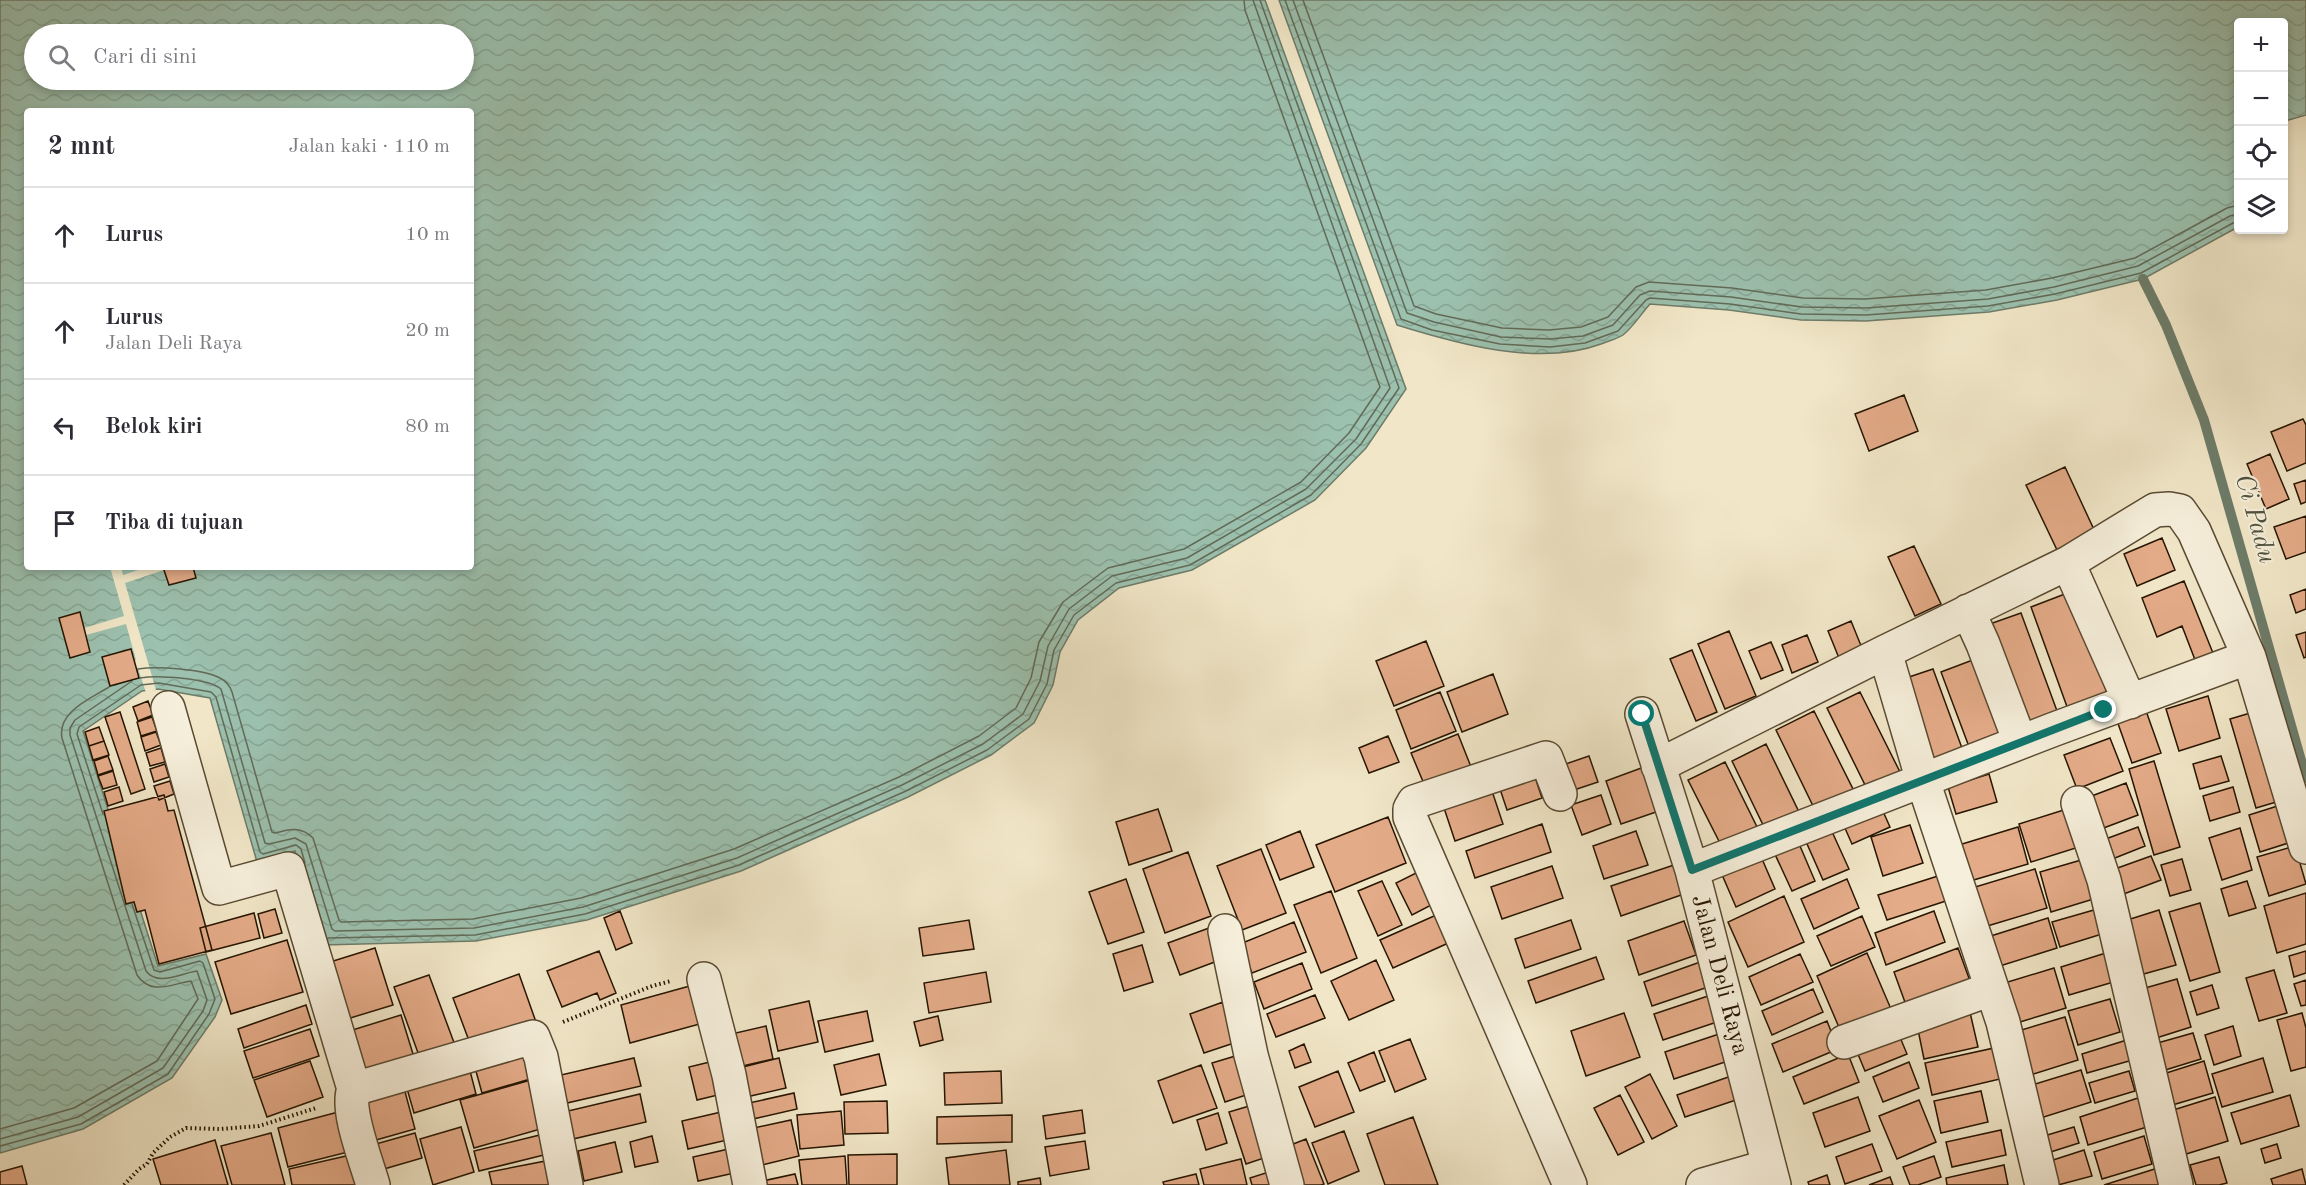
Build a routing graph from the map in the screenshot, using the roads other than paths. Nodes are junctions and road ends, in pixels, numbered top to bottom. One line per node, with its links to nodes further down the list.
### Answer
1 (2068, 563): 2 (street); 4 (street); 5 (street)
2 (1968, 611): 3 (street); 8 (street)
3 (1885, 651): 9 (street); 10 (street)
4 (2249, 657): 5 (street); 13 (street)
5 (2130, 702): 8 (street)
6 (168, 708): 19 (street)
7 (1642, 714): 9 (street, Jalan Deli Raya)
8 (2020, 742): 10 (street)
9 (1658, 766): 14 (street, Jalan Deli Raya)
10 (1923, 781): 14 (street); 17 (street)
11 (1560, 794): 25 (street)
12 (2078, 803): 28 (street)
13 (2306, 847)
14 (1692, 870): 20 (street, Jalan Deli Raya)
15 (1225, 931): 24 (street)
16 (704, 979): 23 (street)
17 (1990, 989): 18 (street); 27 (street)
18 (1844, 1042)
19 (354, 1089): 21 (street); 22 (street)
20 (1771, 1175): 26 (street)
21 (373, 1185)
22 (566, 1185)
23 (750, 1185)
24 (1287, 1185)
25 (1570, 1185)
26 (1703, 1185)
27 (2042, 1185)
28 (2176, 1185)

